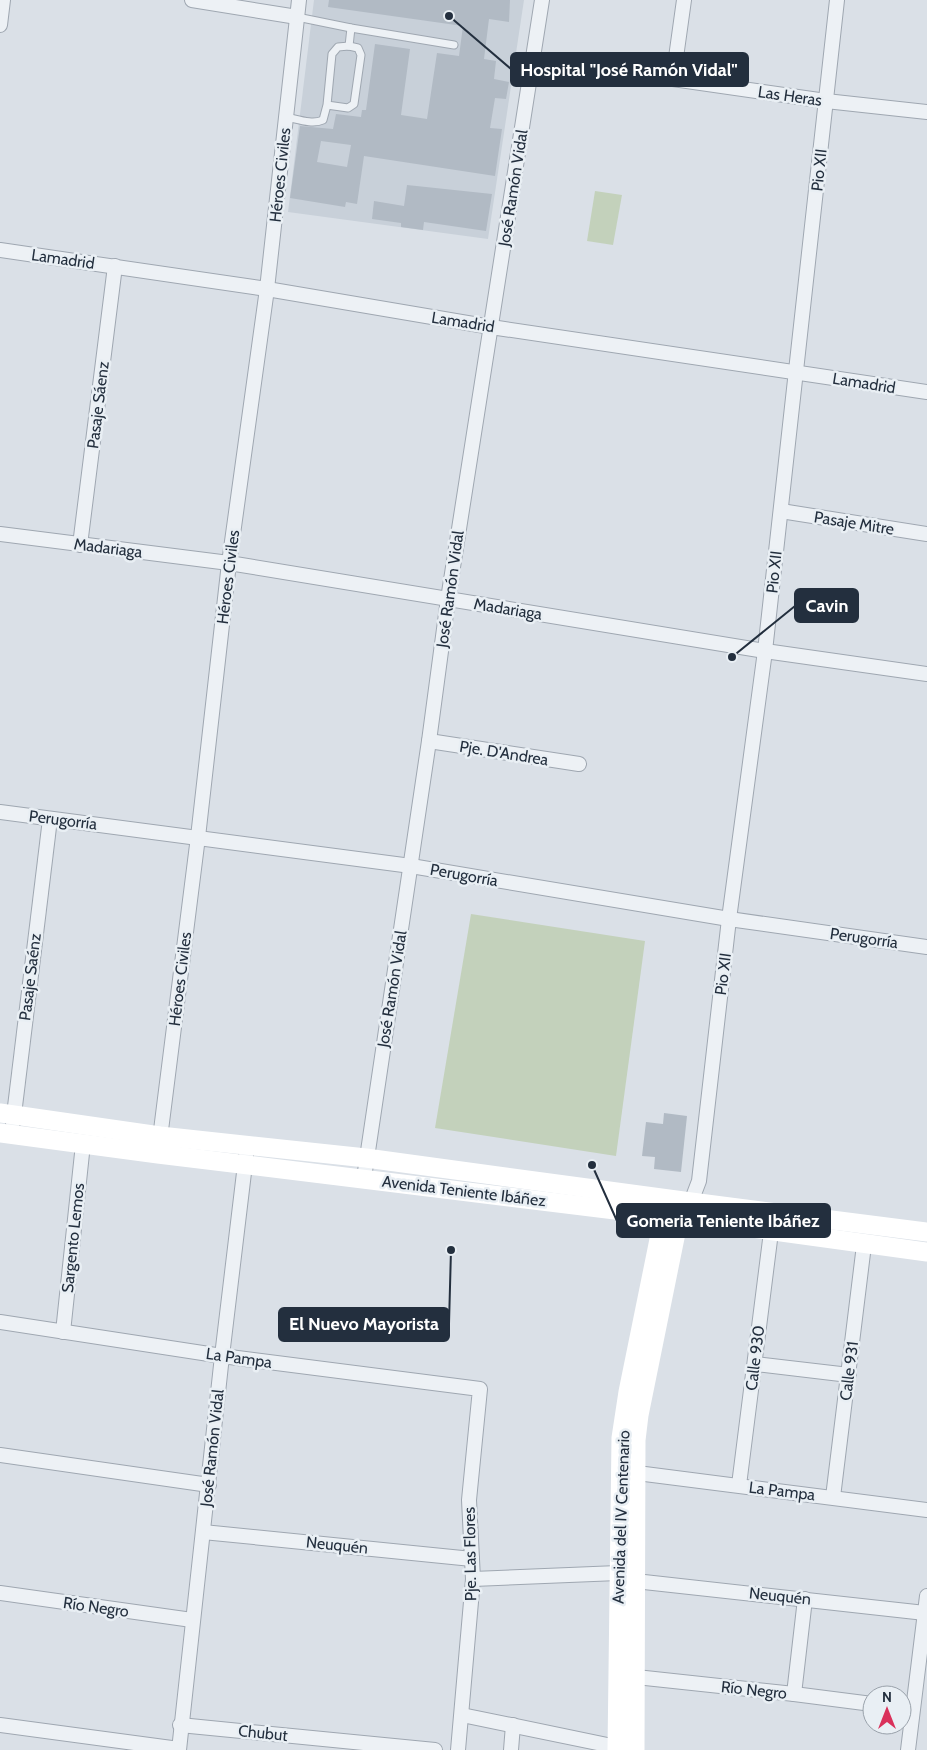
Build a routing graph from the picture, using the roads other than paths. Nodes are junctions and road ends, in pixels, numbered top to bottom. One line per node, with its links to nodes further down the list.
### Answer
1 (4, 0): 8 (street)
2 (192, 0): 7 (street)
3 (299, 0): 7 (street, Héroes Civiles)
4 (542, 0): 12 (street, José Ramón Vidal)
5 (684, 0): 13 (street)
6 (837, 0): 14 (street, Pio XII)
7 (298, 17): 9 (lane); 17 (street, Héroes Civiles)
8 (0, 25)
9 (351, 28): 10 (lane); 11 (lane)
10 (454, 45)
11 (350, 46): 15 (lane); 15 (lane)
12 (534, 59): 13 (street, Las Heras); 21 (street, José Ramón Vidal)
13 (673, 79): 14 (street, Las Heras)
14 (826, 101): 16 (street, Las Heras); 22 (street, Pio XII)
15 (327, 105): 17 (lane)
16 (927, 112)
17 (286, 117): 20 (street, Héroes Civiles)
18 (0, 250): 19 (street, Lamadrid)
19 (115, 266): 20 (street, Lamadrid); 27 (street, Pasaje Sáenz)
20 (267, 289): 21 (street, Lamadrid); 28 (street, Héroes Civiles)
21 (491, 327): 22 (street, Lamadrid); 29 (street, José Ramón Vidal)
22 (797, 372): 23 (street, Lamadrid); 24 (street, Pio XII)
23 (927, 392)
24 (781, 512): 26 (street, Pasaje Mitre); 30 (street, Pio XII)
25 (0, 534): 27 (street, Madariaga)
26 (927, 534)
27 (80, 544): 28 (street, Madariaga)
28 (229, 563): 29 (street, Madariaga); 36 (street, Héroes Civiles)
29 (448, 599): 30 (street, Madariaga); 32 (street, José Ramón Vidal)
30 (765, 651): 31 (street, Madariaga); 38 (street, Pio XII)
31 (927, 674)
32 (429, 741): 33 (street, Pje. D'Andrea); 37 (street, José Ramón Vidal)
33 (579, 764)
34 (0, 812): 35 (street, Perugorría)
35 (50, 819): 36 (street, Perugorría); 40 (street, Pasaje Saénz)
36 (198, 837): 37 (street, Perugorría); 43 (street, Héroes Civiles)
37 (411, 866): 38 (street, Perugorría); 45 (street, José Ramón Vidal)
38 (729, 919): 39 (street, Perugorría); 47 (street, Pio XII)
39 (927, 947)
40 (7, 1114): 41 (street, Pasaje Saénz); 43 (main road, Avenida Teniente Ibáñez)
41 (6, 1133): 42 (main road, Avenida Teniente Ibáñez)
42 (83, 1144): 43 (main road, Avenida Teniente Ibáñez); 54 (street, Sargento Lemos)
43 (159, 1145): 44 (main road, Avenida Teniente Ibáñez)
44 (247, 1155): 45 (main road, Avenida Teniente Ibáñez); 46 (main road, Avenida Teniente Ibáñez); 55 (street, José Ramón Vidal)
45 (366, 1158): 46 (street, José Ramón Vidal); 48 (main road, Avenida Teniente Ibáñez)
46 (364, 1178): 48 (main road, Avenida Teniente Ibáñez)
47 (691, 1202): 48 (main road, Avenida Teniente Ibáñez); 50 (main road, Avenida Teniente Ibáñez)
48 (670, 1211): 49 (main road, Avenida Teniente Ibáñez); 60 (main road, Avenida del IV Centenario); 67 (main road, Avenida del IV Centenario)
49 (771, 1232): 51 (main road, Avenida Teniente Ibáñez); 56 (street, Calle 930)
50 (927, 1232)
51 (864, 1245): 52 (main road, Avenida Teniente Ibáñez); 57 (street, Calle 931)
52 (927, 1252)
53 (0, 1322): 54 (street, La Pampa)
54 (63, 1332): 55 (street, La Pampa)
55 (222, 1356): 58 (street, La Pampa); 61 (street, José Ramón Vidal)
56 (755, 1364): 57 (street); 62 (street, Calle 930)
57 (848, 1375): 63 (street, Calle 931)
58 (480, 1389): 66 (street, Pje. Las Flores)
59 (0, 1455): 61 (street)
60 (637, 1473): 62 (street, La Pampa); 67 (main road, Avenida del IV Centenario)
61 (209, 1485): 65 (street, José Ramón Vidal)
62 (739, 1485): 63 (street, La Pampa)
63 (833, 1497): 64 (street, La Pampa)
64 (927, 1510)
65 (203, 1532): 66 (street, Neuquén); 73 (street, José Ramón Vidal)
66 (472, 1558): 68 (street, Pje. Las Flores)
67 (627, 1577): 68 (street, Neuquén); 71 (street, Neuquén); 75 (main road, Avenida del IV Centenario); 85 (main road, Avenida del IV Centenario)
68 (473, 1579): 79 (street, Pje. Las Flores)
69 (0, 1593): 73 (street, Río Negro)
70 (927, 1596): 72 (street)
71 (805, 1599): 72 (street, Neuquén); 77 (street)
72 (925, 1613): 74 (street)
73 (192, 1620): 81 (street, José Ramón Vidal)
74 (924, 1637): 76 (street)
75 (636, 1677): 77 (street, Río Negro); 85 (main road, Avenida del IV Centenario)
76 (912, 1688)
77 (794, 1694): 78 (street, Río Negro)
78 (862, 1703)
79 (462, 1716): 82 (street); 87 (street, Pje. Las Flores)
80 (0, 1725): 84 (street)
81 (180, 1725): 84 (street, José Ramón Vidal); 86 (street, Chubut)
82 (513, 1725): 85 (street); 88 (street)
83 (908, 1735): 89 (street)
84 (179, 1749)
85 (623, 1749)
86 (435, 1750)
87 (458, 1750)
88 (511, 1750)
89 (908, 1750)

